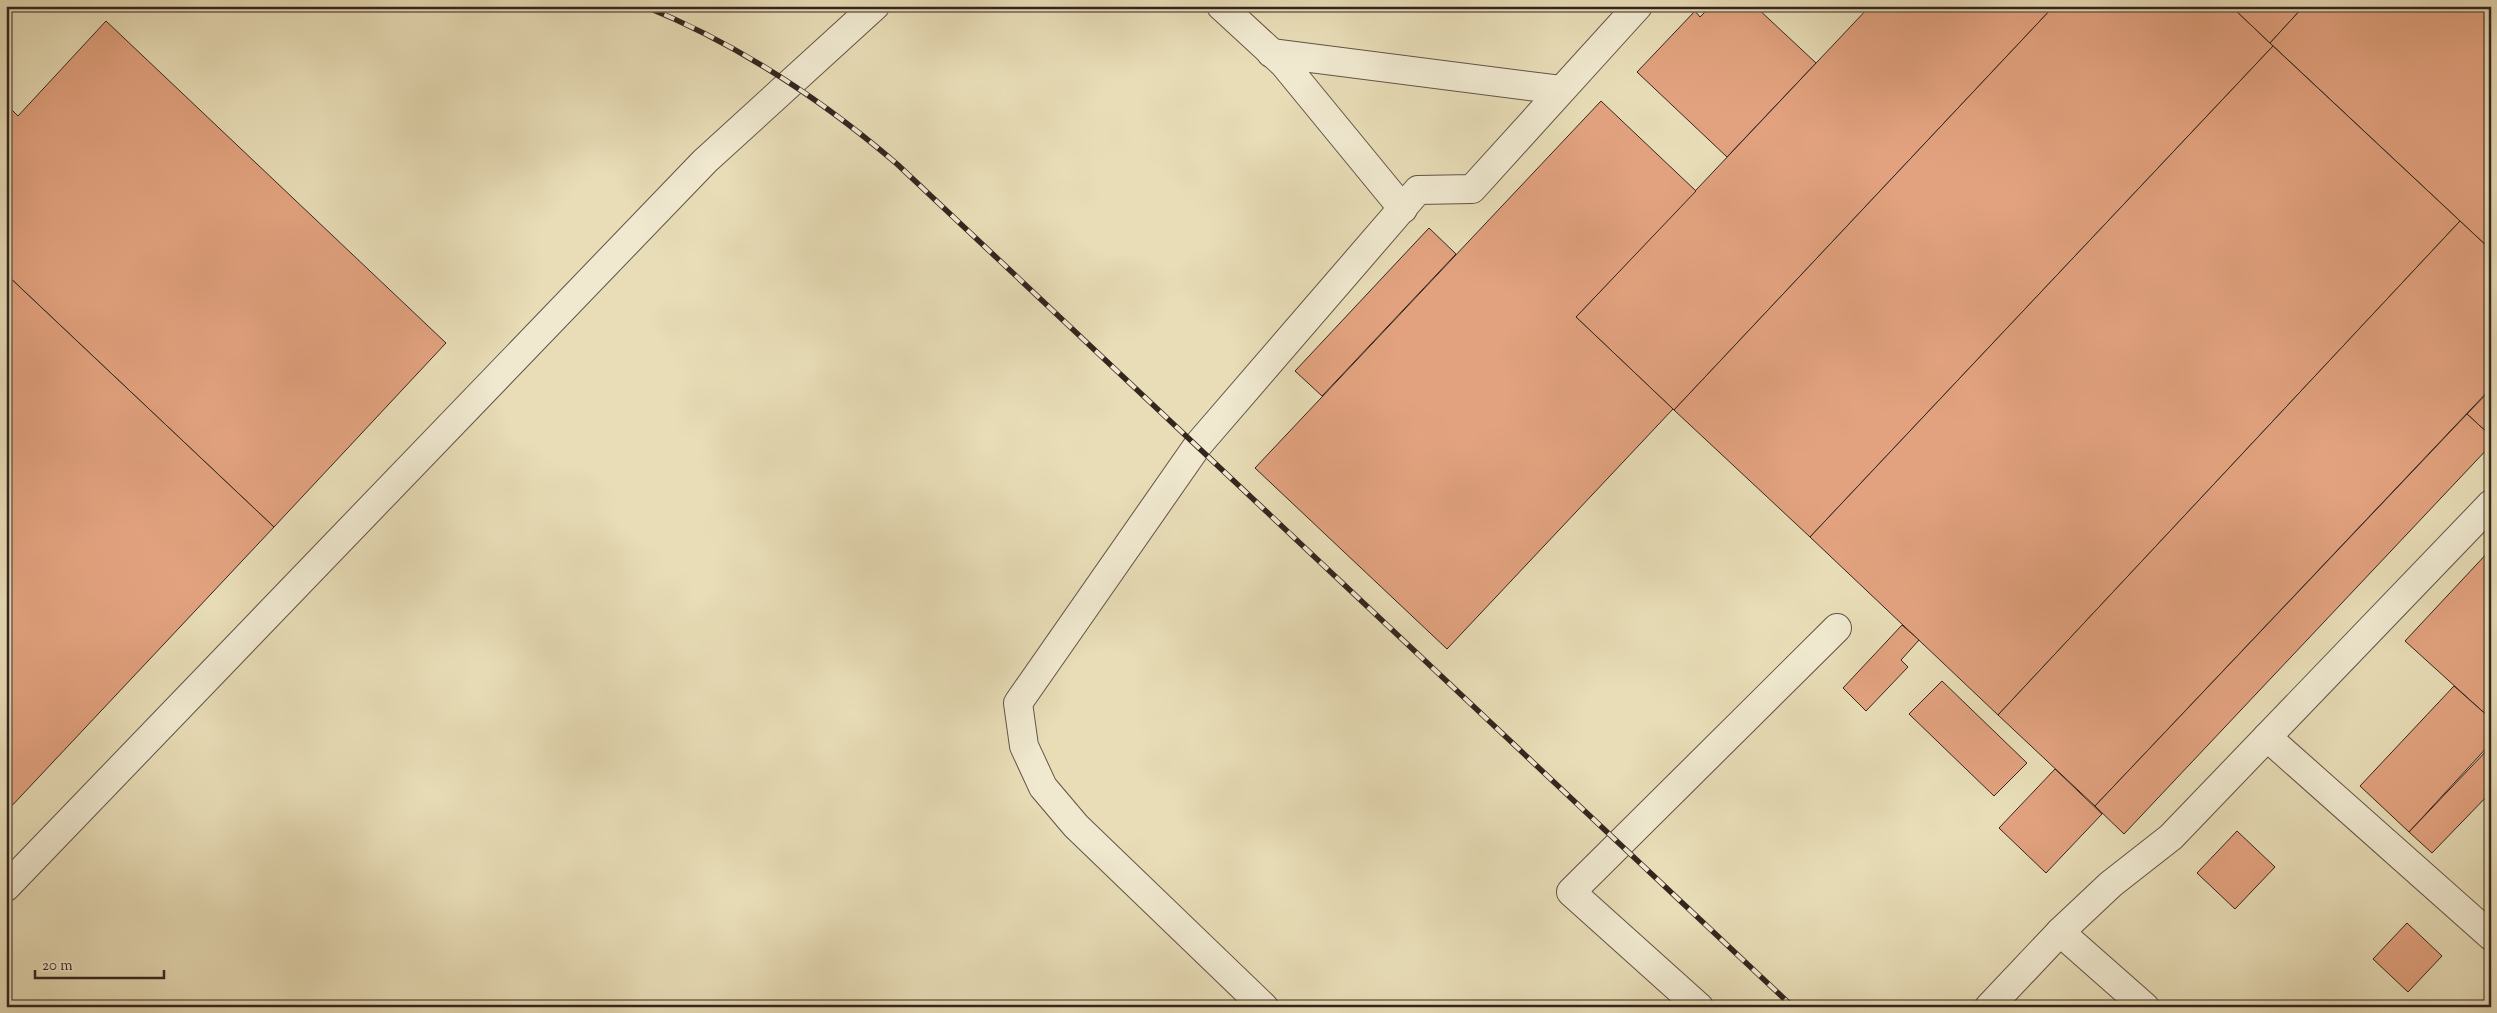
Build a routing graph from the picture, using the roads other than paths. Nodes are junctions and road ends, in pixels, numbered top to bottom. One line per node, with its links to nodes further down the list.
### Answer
1 (875, 6): 10 (lane)
2 (1221, 6): 4 (lane)
3 (1638, 6): 5 (lane)
4 (1271, 53): 5 (lane); 6 (lane)
5 (1561, 90): 6 (lane)
6 (1403, 209): 13 (lane)
7 (2491, 504): 9 (lane)
8 (1837, 628): 14 (lane)
9 (2267, 737): 11 (lane); 12 (lane)
10 (6, 887)
11 (2060, 932): 15 (lane); 16 (lane)
12 (2491, 936)
13 (1264, 1007)
14 (1699, 1007)
15 (1989, 1007)
16 (2145, 1007)

